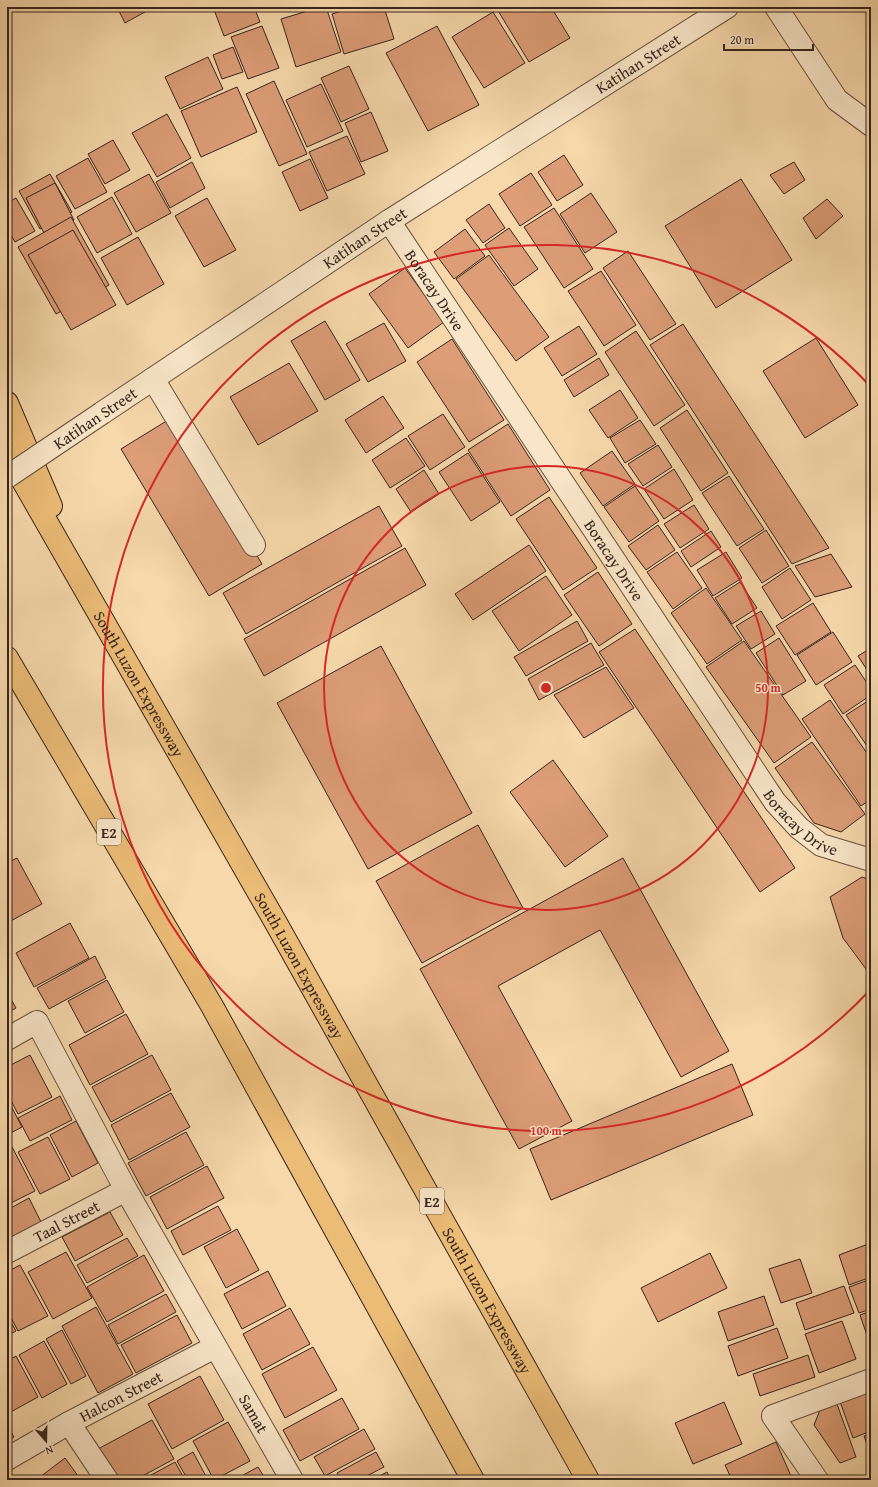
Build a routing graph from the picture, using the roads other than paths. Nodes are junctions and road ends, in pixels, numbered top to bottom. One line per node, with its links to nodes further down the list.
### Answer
1 (727, 7): 4 (street, Katihan Street)
2 (776, 7): 3 (street)
3 (871, 125)
4 (390, 221): 5 (street, Katihan Street); 12 (street, Boracay Drive)
5 (153, 379): 8 (street, Katihan Street, bridge); 9 (street)
6 (7, 403): 10 (highway)
7 (7, 453): 10 (highway, South Luzon Expressway / E2)
8 (7, 477)
9 (254, 545)
10 (93, 602): 23 (highway, South Luzon Expressway / E2)
11 (7, 658): 22 (highway, E2)
12 (871, 860)
13 (7, 1039): 14 (street, Samat)
14 (126, 1190): 15 (street, Taal Street); 16 (street, Samat)
15 (7, 1252)
16 (216, 1347): 18 (street, Halcon Street); 21 (street, Samat)
17 (871, 1380): 24 (street)
18 (69, 1422): 19 (street, Halcon Street); 20 (street)
19 (7, 1459)
20 (107, 1480)
21 (292, 1480)
22 (473, 1480)
23 (588, 1480)
24 (817, 1480)

